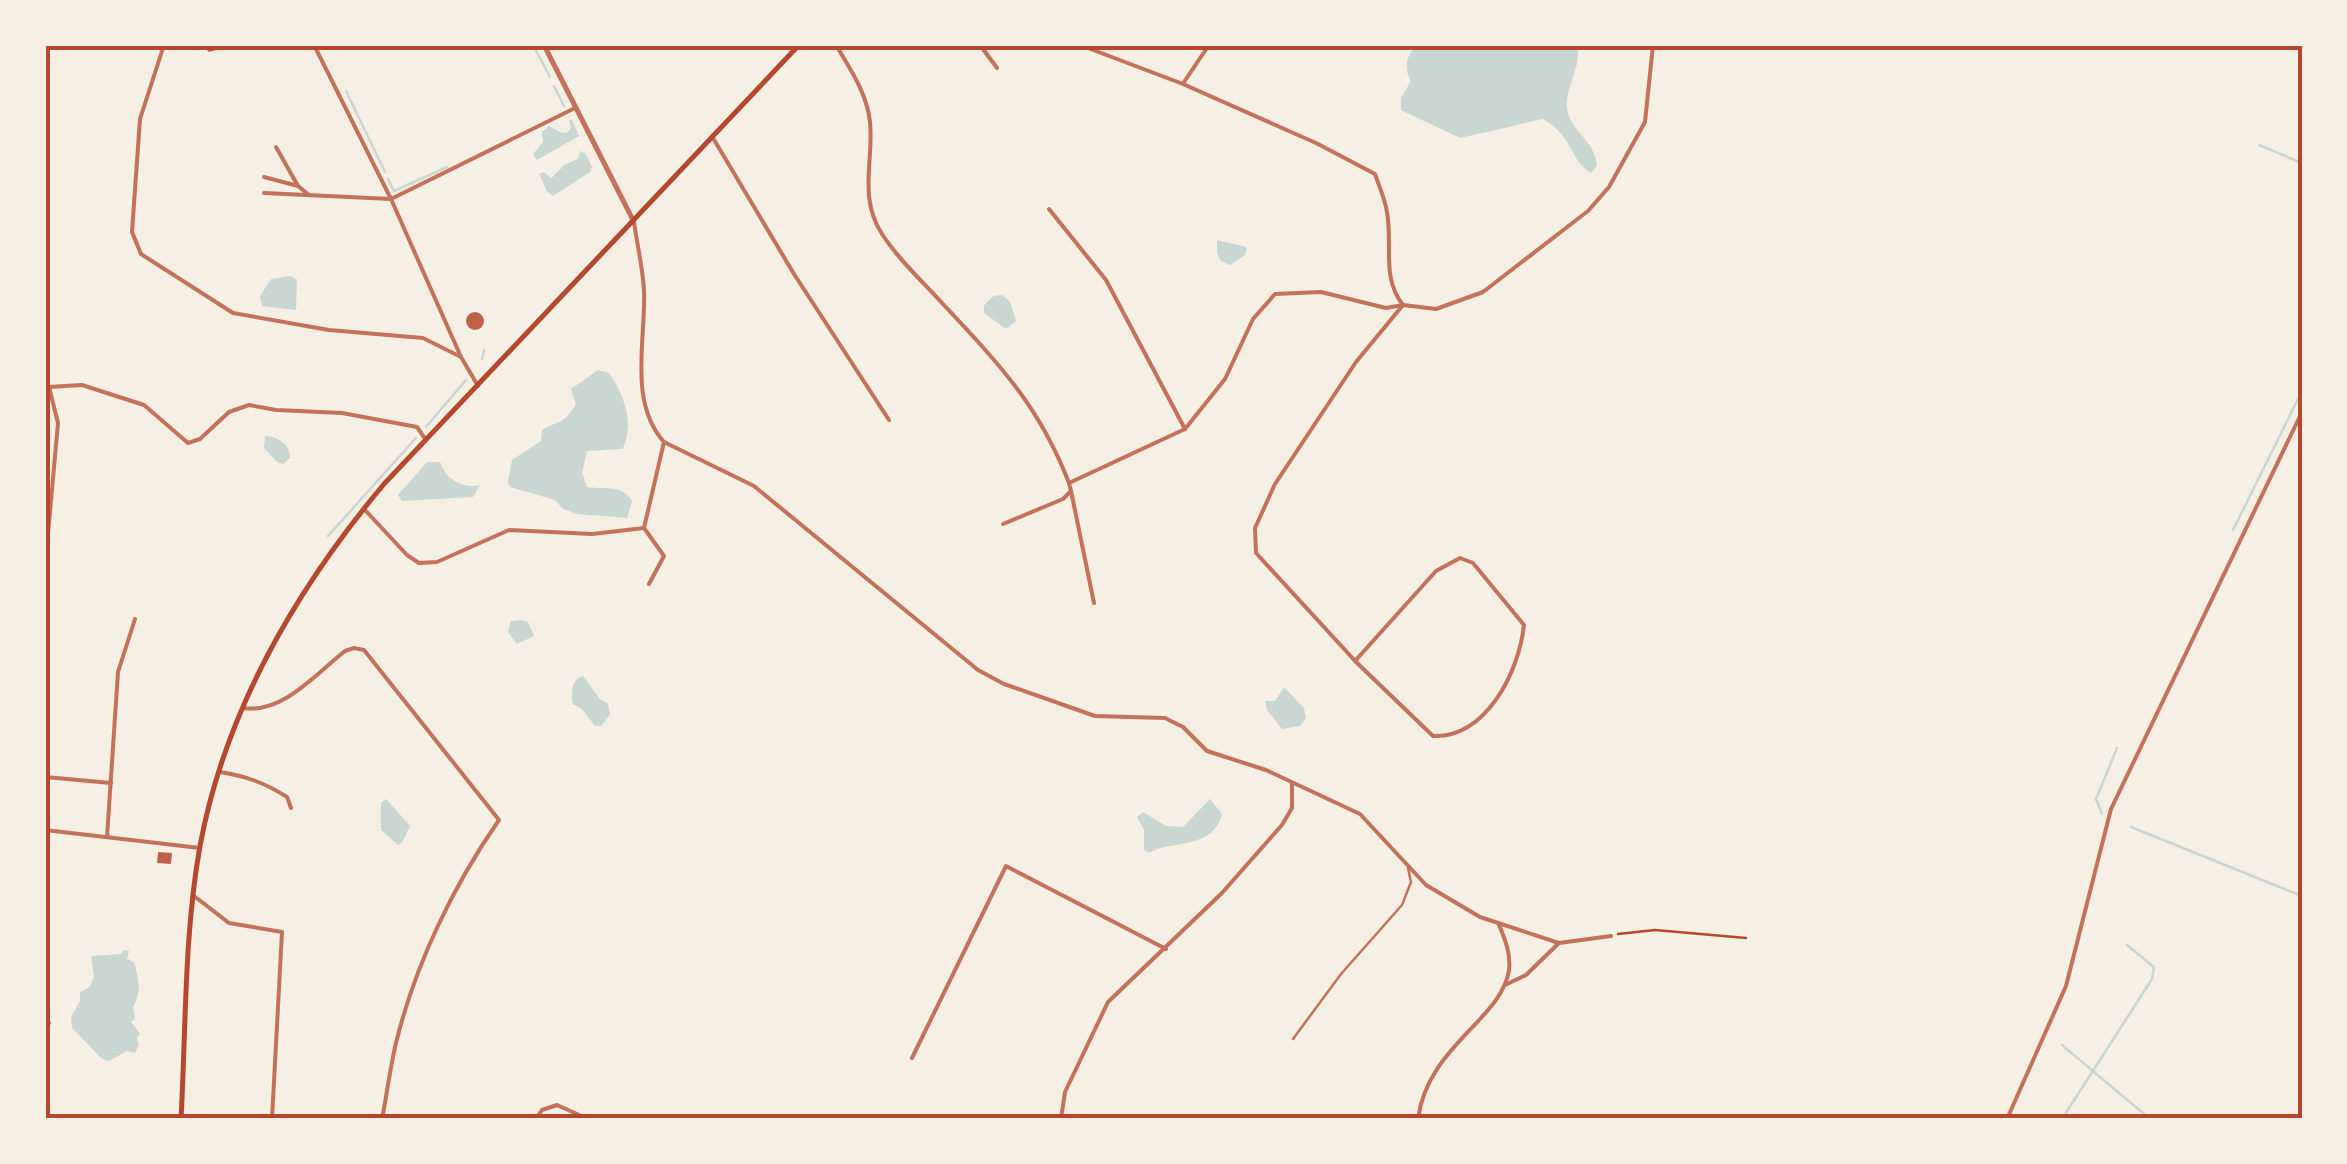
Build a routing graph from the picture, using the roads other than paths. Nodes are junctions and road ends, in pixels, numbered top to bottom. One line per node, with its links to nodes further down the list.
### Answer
1 (164, 45): 23 (street)
2 (314, 45): 19 (street)
3 (544, 45): 12 (street)
4 (799, 45): 13 (main road)
5 (836, 45): 30 (street)
6 (980, 45): 10 (street)
7 (1080, 45): 11 (street)
8 (1209, 45): 11 (street)
9 (1653, 45): 22 (street)
10 (996, 68)
11 (1183, 84): 22 (street)
12 (575, 108): 19 (street); 21 (street)
13 (713, 138): 21 (main road); 26 (street)
14 (276, 147): 16 (street)
15 (264, 177): 16 (street)
16 (298, 186): 18 (street)
17 (264, 193): 18 (street)
18 (309, 195): 19 (street)
19 (391, 199): 23 (street)
20 (1049, 209): 27 (street)
21 (634, 222): 24 (main road); 29 (street)
22 (1403, 304): 27 (street); 41 (street)
23 (461, 357): 24 (street)
24 (478, 386): 28 (main road)
25 (2302, 412): 67 (street)
26 (889, 420)
27 (1185, 429): 30 (street)
28 (427, 441): 32 (street); 34 (main road)
29 (664, 442): 36 (street); 45 (street)
30 (1068, 483): 33 (street)
31 (45, 487): 32 (street)
32 (52, 488): 37 (street)
33 (1071, 491): 35 (street); 39 (street)
34 (364, 509): 36 (street); 42 (main road)
35 (1003, 524)
36 (644, 528): 38 (street)
37 (45, 567)
38 (648, 584)
39 (1094, 603)
40 (135, 619): 46 (street)
41 (1355, 661): 41 (street)
42 (244, 708): 43 (main road); 62 (street)
43 (220, 772): 47 (street); 50 (main road)
44 (45, 776): 46 (street)
45 (1291, 782): 51 (street); 56 (street)
46 (111, 783): 49 (street)
47 (290, 808)
48 (45, 830): 49 (street)
49 (106, 837): 50 (street)
50 (200, 848): 52 (main road)
51 (1408, 866): 53 (street); 58 (lane)
52 (194, 896): 60 (main road); 61 (street)
53 (1499, 924): 55 (street); 57 (street)
54 (1611, 936): 55 (street)
55 (1559, 944): 57 (street)
56 (1166, 948): 59 (street); 65 (street)
57 (1506, 984): 66 (street)
58 (1293, 1039)
59 (912, 1058)
60 (181, 1119)
61 (272, 1119)
62 (382, 1119)
63 (536, 1119): 64 (street)
64 (588, 1119)
65 (1061, 1119)
66 (1418, 1119)
67 (2007, 1119)

